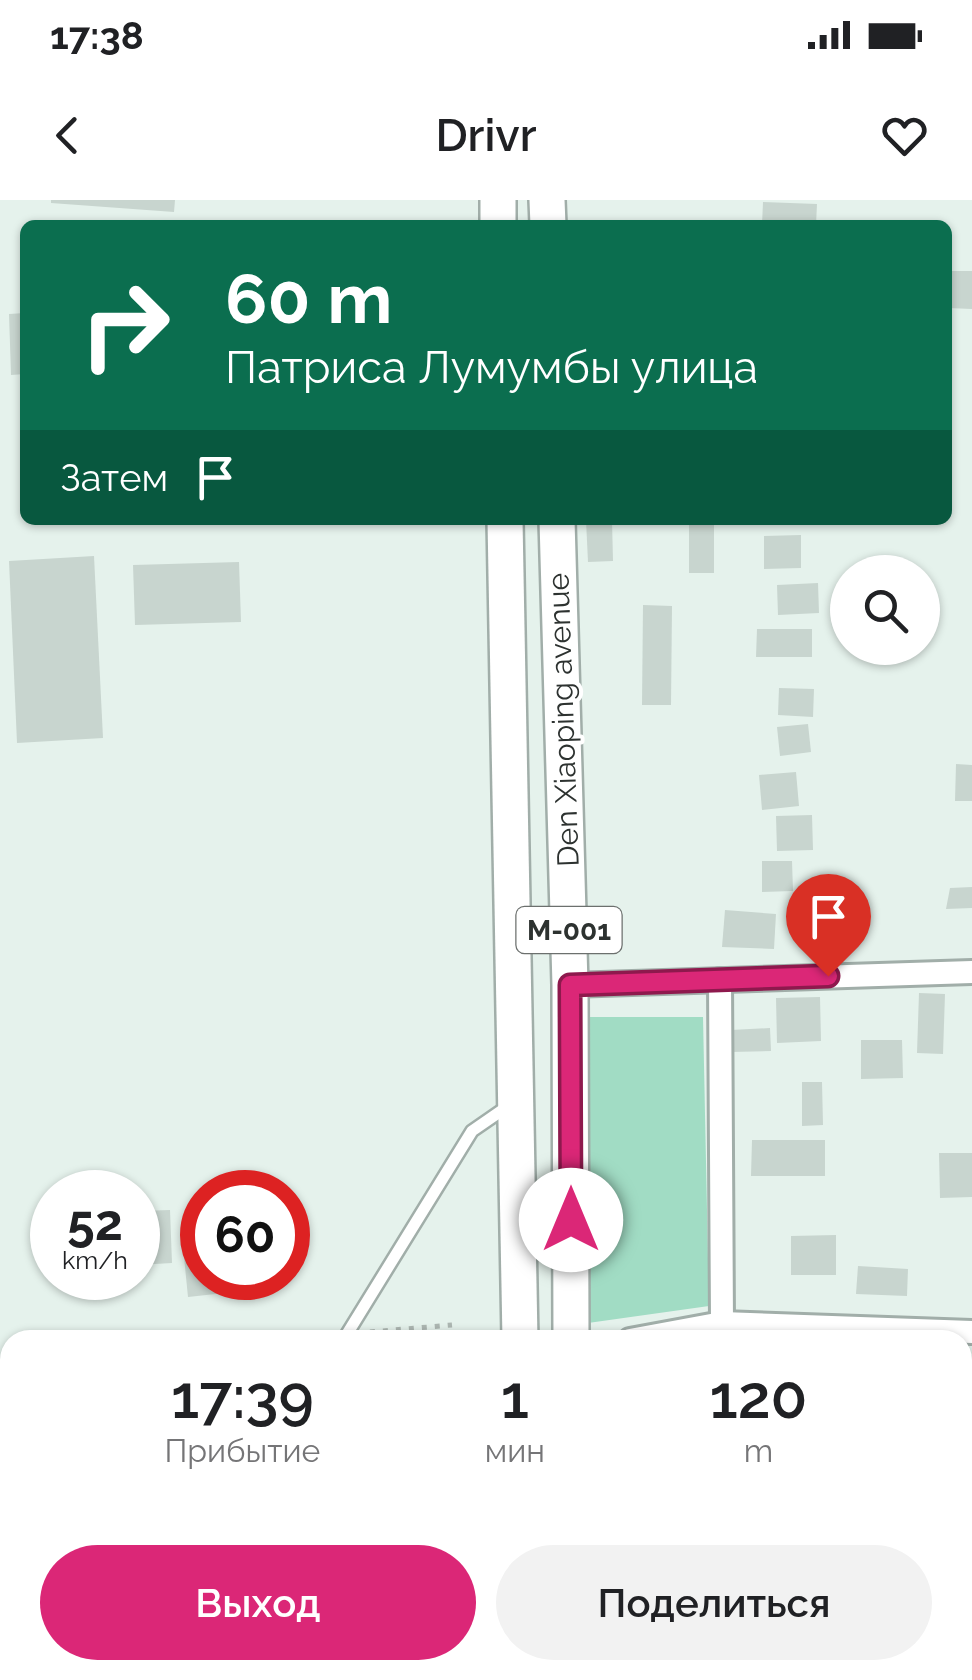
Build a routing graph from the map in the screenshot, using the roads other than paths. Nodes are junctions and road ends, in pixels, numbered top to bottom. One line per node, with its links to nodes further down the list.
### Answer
1 (505, 525): 6 (main road, Den Xiaoping avenue / M-001)
2 (556, 525): 5 (main road, Den Xiaoping avenue / M-001)
3 (972, 972): 4 (street)
4 (720, 980): 5 (street); 7 (street)
5 (570, 985): 10 (main road, Den Xiaoping avenue / M-001)
6 (518, 1098): 8 (lane); 9 (main road, Den Xiaoping avenue / M-001)
7 (722, 1323): 11 (street); 12 (street)
8 (350, 1330)
9 (520, 1330)
10 (571, 1330)
11 (684, 1330)
12 (916, 1330)

